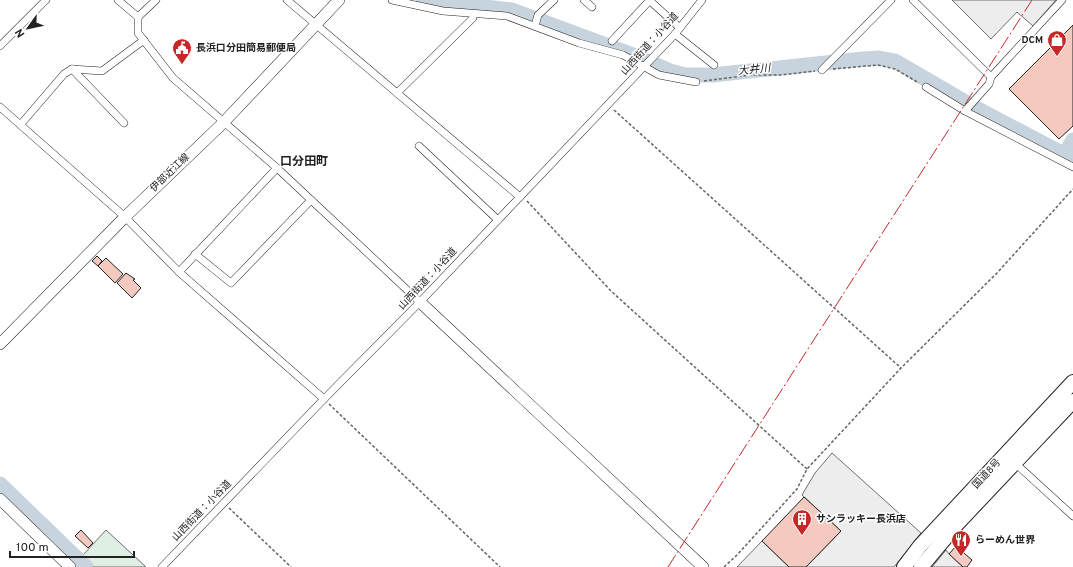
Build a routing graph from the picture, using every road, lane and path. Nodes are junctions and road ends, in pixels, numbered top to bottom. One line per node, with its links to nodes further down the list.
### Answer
1 (46, 0): 23 (street)
2 (118, 0): 16 (street)
3 (156, 0): 16 (street)
4 (287, 0): 17 (street)
5 (339, 0): 17 (main road, 伊部近江線)
6 (392, 0): 15 (street)
7 (554, 0): 18 (street)
8 (584, 0): 14 (street)
9 (649, 0): 19 (street); 22 (street)
10 (702, 0): 19 (street, 山西街道：小谷道)
11 (891, 0): 27 (street)
12 (913, 0): 28 (street)
13 (1062, 0): 28 (street)
14 (592, 7)
15 (473, 14): 18 (street); 31 (street)
16 (138, 17): 21 (street)
17 (316, 24): 31 (street); 36 (main road, 伊部近江線)
18 (535, 26): 25 (street)
19 (680, 28): 20 (street, 山西街道：小谷道)
20 (675, 34): 24 (street); 25 (street, 山西街道：小谷道)
21 (144, 40): 26 (street); 36 (street)
22 (612, 41)
23 (0, 46)
24 (714, 65)
25 (643, 66): 29 (street); 32 (street, 山西街道：小谷道)
26 (72, 69): 35 (street); 37 (street)
27 (822, 70): 29 (path); 30 (path)
28 (991, 77): 34 (street)
29 (696, 82)
30 (926, 86): 34 (street)
31 (398, 93): 42 (street)
32 (608, 104): 42 (street, 山西街道：小谷道); 50 (path)
33 (0, 107): 37 (street)
34 (965, 111): 39 (street)
35 (124, 122)
36 (224, 122): 40 (street); 44 (main road, 伊部近江線)
37 (20, 124): 44 (street)
38 (419, 146): 45 (street)
39 (1073, 167)
40 (277, 168): 43 (street); 46 (street)
41 (1073, 189): 50 (path)
42 (521, 196): 45 (street, 山西街道：小谷道); 55 (path)
43 (311, 200): 46 (street); 48 (street)
44 (125, 217): 47 (street); 49 (main road, 伊部近江線)
45 (498, 220): 48 (street, 山西街道：小谷道)
46 (195, 254): 47 (street)
47 (179, 272): 52 (street)
48 (420, 302): 52 (street, 山西街道：小谷道); 63 (main road)
49 (0, 344)
50 (901, 368): 55 (path)
51 (1073, 382): 65 (highway, 国道8号)
52 (324, 399): 57 (street, 山西街道：小谷道); 62 (path)
53 (1073, 401): 54 (highway, 国道8号)
54 (1015, 463): 58 (street); 66 (highway, 国道8号)
55 (807, 469): 64 (path)
56 (0, 499): 59 (main road)
57 (224, 503): 60 (street, 山西街道：小谷道); 61 (path)
58 (1073, 516)
59 (70, 567)
60 (162, 567)
61 (291, 567)
62 (500, 567)
63 (703, 567)
64 (724, 567)
65 (904, 567)
66 (921, 567)

